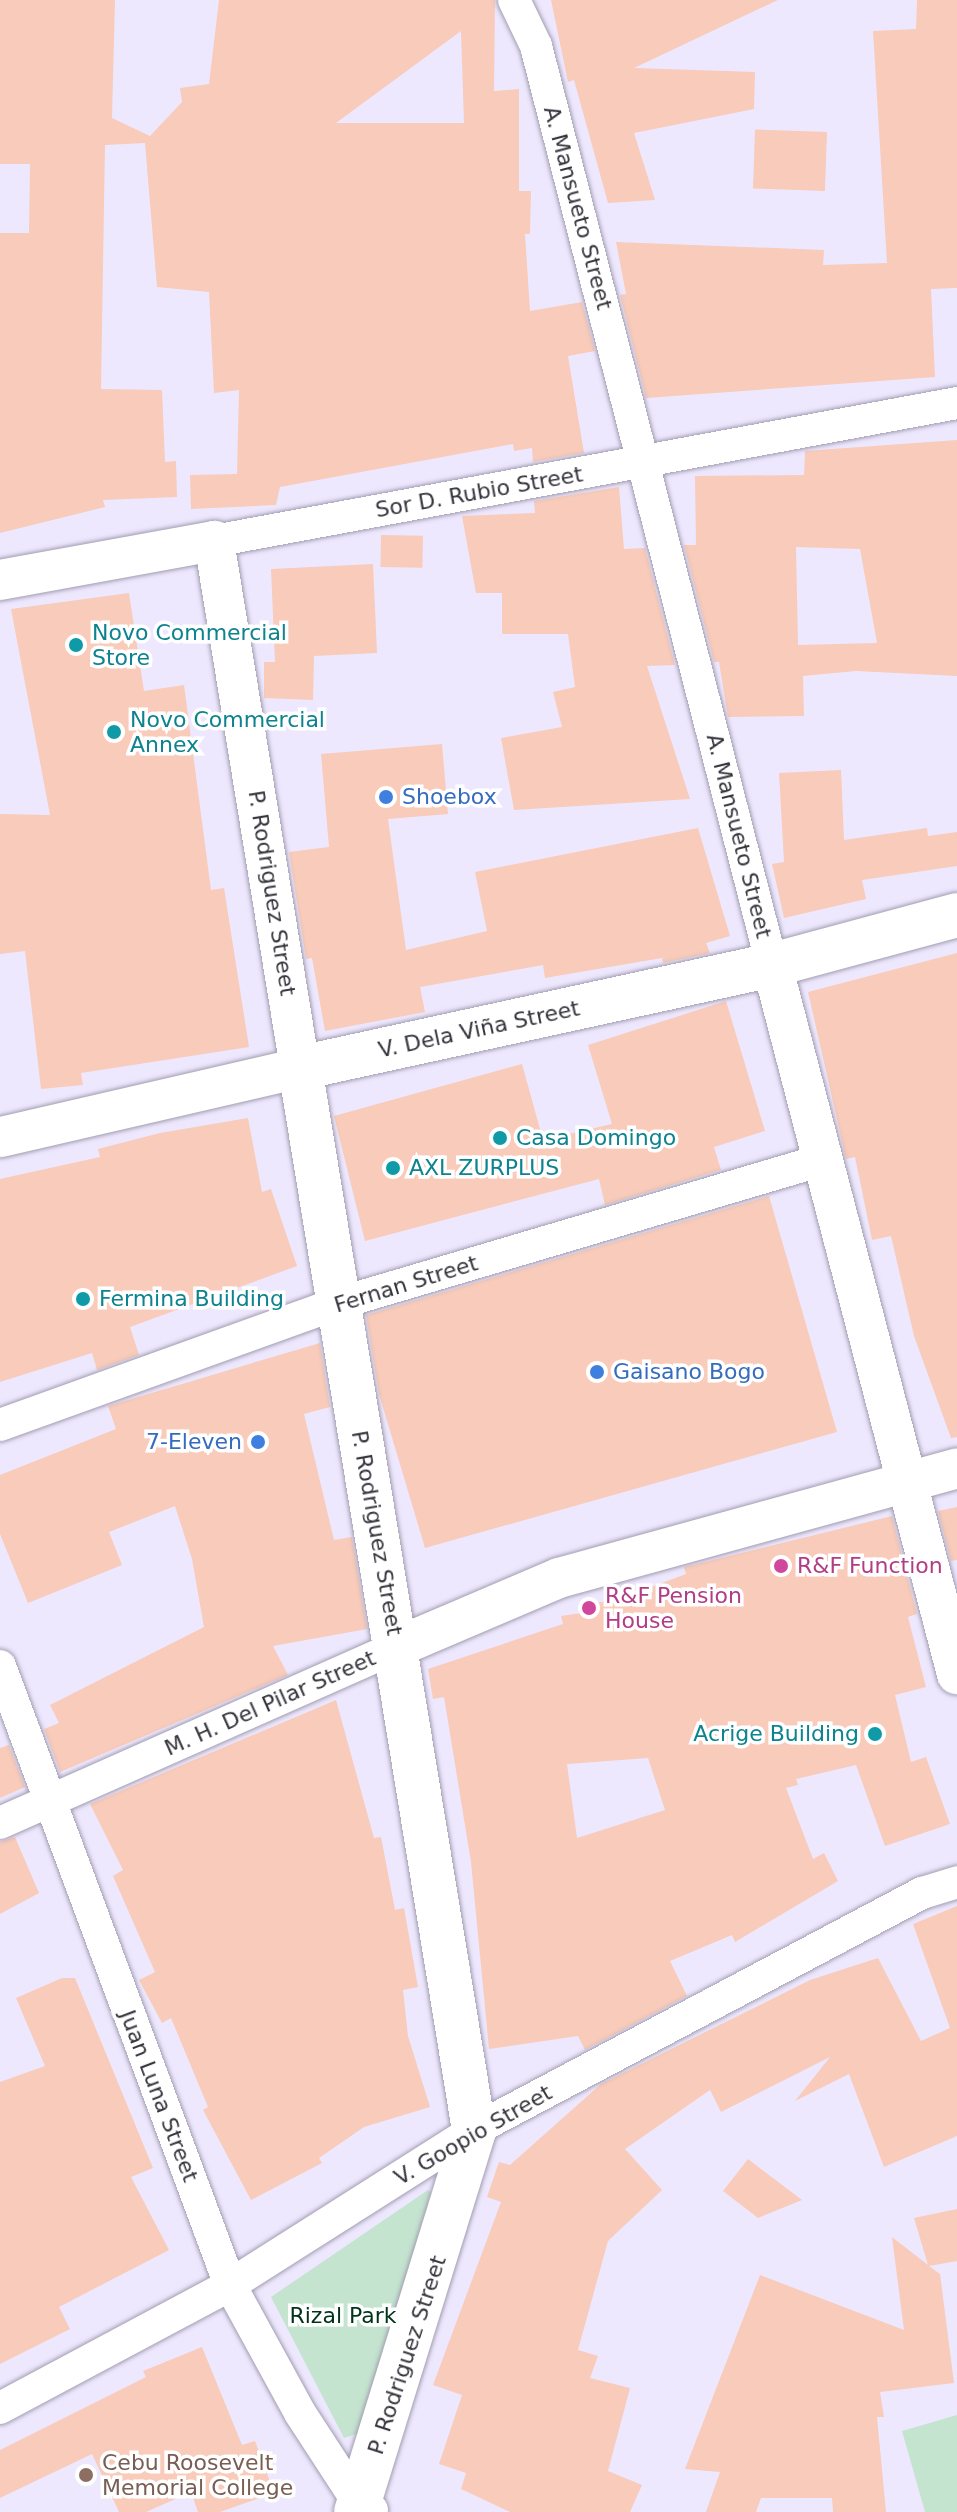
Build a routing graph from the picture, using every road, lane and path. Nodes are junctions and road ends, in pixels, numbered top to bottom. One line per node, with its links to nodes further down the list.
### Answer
1 (517, 1): 3 (street, A. Mansueto Street)
2 (957, 403): 3 (street, Sor D. Rubio Street)
3 (644, 461): 4 (street, Sor D. Rubio Street); 7 (street, A. Mansueto Street)
4 (214, 541): 5 (street, Sor D. Rubio Street); 8 (street, P. Rodriguez Street)
5 (0, 580)
6 (957, 915): 7 (main road, V. Dela Viña Street)
7 (772, 965): 8 (main road, V. Dela Viña Street); 10 (street, A. Mansueto Street)
8 (300, 1068): 9 (street, V. Dela Viña Street); 11 (main road, P. Rodriguez Street)
9 (0, 1137)
10 (819, 1161): 11 (street, Fernan Street); 14 (street, A. Mansueto Street)
11 (336, 1304): 12 (street, Fernan Street); 15 (main road, P. Rodriguez Street)
12 (0, 1425)
13 (957, 1468): 14 (street, M. H. Del Pilar Street)
14 (907, 1482): 15 (street, M. H. Del Pilar Street); 17 (street, A. Mansueto Street)
15 (397, 1647): 18 (street, M. H. Del Pilar Street); 21 (main road, P. Rodriguez Street)
16 (0, 1666): 18 (street, Juan Luna Street)
17 (957, 1674)
18 (48, 1799): 19 (street, M. H. Del Pilar Street); 22 (street, Juan Luna Street)
19 (0, 1823)
20 (957, 1882): 21 (street, V. Goopio Street)
21 (474, 2130): 22 (street, V. Goopio Street); 24 (main road, P. Rodriguez Street)
22 (230, 2285): 23 (street, V. Goopio Street); 24 (street, Juan Luna Street)
23 (0, 2408)
24 (364, 2510)

